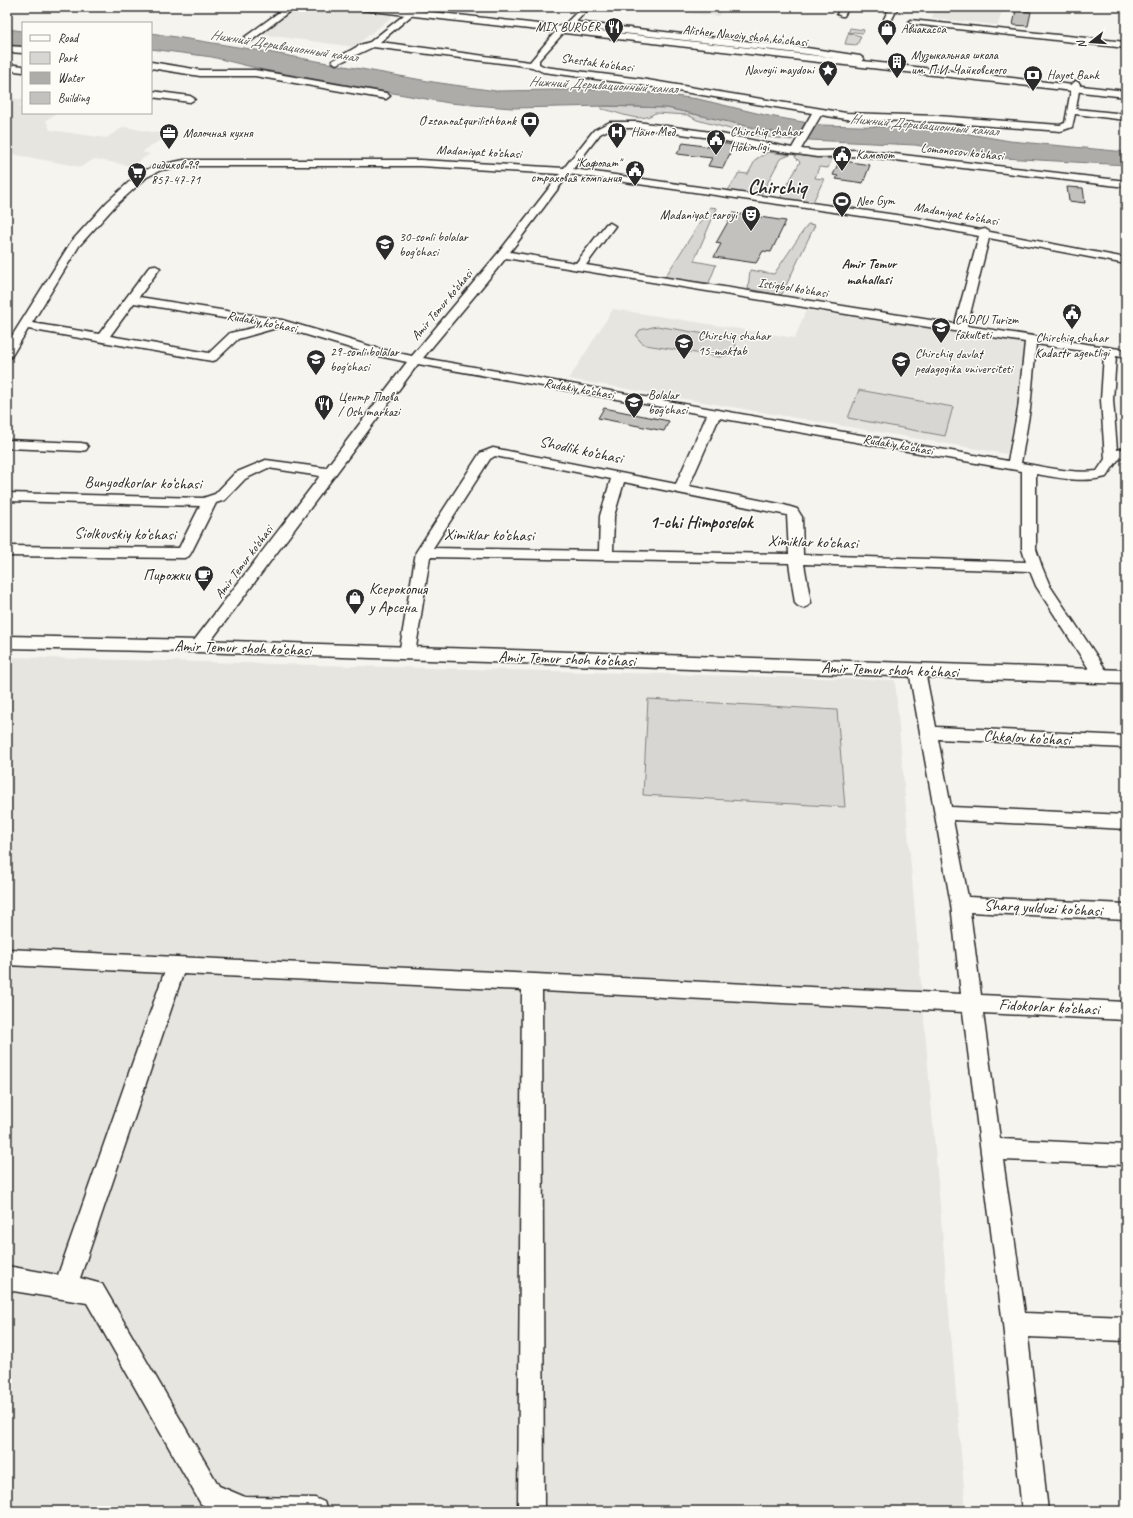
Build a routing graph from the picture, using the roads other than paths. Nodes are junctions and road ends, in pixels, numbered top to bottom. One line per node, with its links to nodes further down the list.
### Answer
1 (291, 7): 10 (street)
2 (362, 7): 6 (main road, Alisher Navoiy shoh koʻchasi)
3 (384, 7): 9 (main road, Alisher Navoiy shoh koʻchasi)
4 (586, 7): 9 (street)
5 (894, 7): 7 (street)
6 (409, 13): 9 (main road, Alisher Navoiy shoh koʻchasi); 11 (street)
7 (888, 19)
8 (913, 22): 12 (street)
9 (566, 27): 17 (street); 22 (main road, Alisher Navoiy shoh koʻchasi); 22 (main road, Alisher Navoiy shoh koʻchasi)
10 (248, 39)
11 (373, 44): 15 (street); 17 (street, Shestak ko'chasi)
12 (1126, 45)
13 (7, 49): 14 (street)
14 (22, 50)
15 (336, 61)
16 (152, 65): 21 (street)
17 (534, 65): 29 (street, Shestak ko'chasi)
18 (7, 67): 19 (street)
19 (22, 70)
20 (152, 73): 21 (street)
21 (200, 73): 26 (street)
22 (1076, 86): 23 (main road, Alisher Navoiy shoh koʻchasi); 25 (main road, Alisher Navoiy shoh koʻchasi); 28 (street)
23 (1126, 90)
24 (152, 94): 27 (street)
25 (1126, 94)
26 (386, 96)
27 (190, 99)
28 (1072, 111): 29 (street, Shestak ko'chasi); 30 (street)
29 (815, 116): 31 (street)
30 (1126, 117)
31 (797, 147): 32 (street, Amir Temur ko‘chasi); 33 (street, Lomonosov ko‘chasi)
32 (566, 171): 35 (street, Madaniyat ko‘chasi); 36 (street, Amir Temur ko‘chasi); 42 (street, Madaniyat ko‘chasi)
33 (1126, 184)
34 (610, 226): 38 (street)
35 (985, 232): 37 (street, Madaniyat ko‘chasi); 43 (street)
36 (503, 254): 38 (street, Istiqbol ko‘chasi); 50 (street, Amir Temur ko‘chasi)
37 (1126, 260)
38 (579, 267): 43 (street, Istiqbol ko‘chasi)
39 (154, 268): 40 (street)
40 (130, 298): 41 (street, Rudakiy ko‘chasi); 45 (street)
41 (282, 324): 45 (street); 50 (street, Rudakiy ko‘chasi)
42 (24, 325): 44 (street); 45 (street)
43 (960, 329): 46 (street, Istiqbol ko‘chasi)
44 (12, 337): 48 (street)
45 (102, 339)
46 (1030, 339): 47 (street, Istiqbol ko‘chasi); 56 (street)
47 (1110, 351): 49 (street, Istiqbol ko‘chasi); 55 (street)
48 (7, 354)
49 (1126, 354)
50 (415, 360): 51 (street, Rudakiy ko‘chasi); 58 (street, Amir Temur ko‘chasi)
51 (715, 413): 56 (street, Rudakiy ko‘chasi); 60 (street)
52 (7, 444): 53 (street)
53 (81, 447)
54 (1126, 452): 55 (street)
55 (1111, 458): 57 (street, Rudakiy ko‘chasi)
56 (1014, 466): 57 (street, Rudakiy ko‘chasi)
57 (1030, 469): 67 (street)
58 (330, 473): 62 (street, Bunyodkorlar ko‘chasi); 70 (street, Amir Temur ko‘chasi)
59 (619, 477): 60 (street, Shodlik ko‘chasi); 64 (street, Shodlik ko‘chasi); 65 (street)
60 (681, 489): 66 (street, Shodlik ko‘chasi)
61 (7, 497): 62 (street, Bunyodkorlar ko‘chasi)
62 (210, 501): 63 (street, Siolkovskiy ko‘chasi)
63 (7, 551)
64 (422, 552): 65 (street, Ximiklar ko‘chasi); 71 (street, Shodlik ko‘chasi)
65 (606, 556): 66 (street, Ximiklar ko‘chasi)
66 (796, 559): 67 (street, Ximiklar ko‘chasi); 68 (street, Shodlik ko‘chasi)
67 (1035, 567): 73 (street)
68 (803, 603)
69 (7, 642): 70 (main road, Amir Temur shoh ko‘chasi)
70 (198, 646): 71 (main road, Amir Temur shoh ko‘chasi)
71 (407, 654): 72 (main road, Amir Temur shoh ko‘chasi)
72 (917, 671): 73 (main road, Amir Temur shoh ko‘chasi); 75 (street)
73 (1102, 676): 74 (main road, Amir Temur shoh ko‘chasi)
74 (1126, 677)
75 (929, 733): 76 (street, Chkalov ko‘chasi); 77 (street)
76 (1126, 742)
77 (944, 813): 78 (street); 79 (street)
78 (1126, 822)
79 (960, 904): 80 (street, Sharq yulduzi ko‘chasi); 84 (street)
80 (1126, 912)
81 (7, 957): 82 (street, Fidokorlar ko‘chasi)
82 (176, 965): 83 (street, Fidokorlar ko‘chasi); 89 (street)
83 (532, 983): 84 (street, Fidokorlar ko‘chasi); 94 (street)
84 (971, 1002): 85 (street, Fidokorlar ko‘chasi); 86 (street)
85 (1126, 1011)
86 (991, 1149): 87 (street); 90 (street)
87 (1126, 1155)
88 (7, 1278): 89 (street)
89 (65, 1288): 92 (street)
90 (1016, 1324): 91 (street); 95 (street)
91 (1126, 1329)
92 (246, 1510): 93 (street)
93 (315, 1511)
94 (531, 1511)
95 (1035, 1511)

